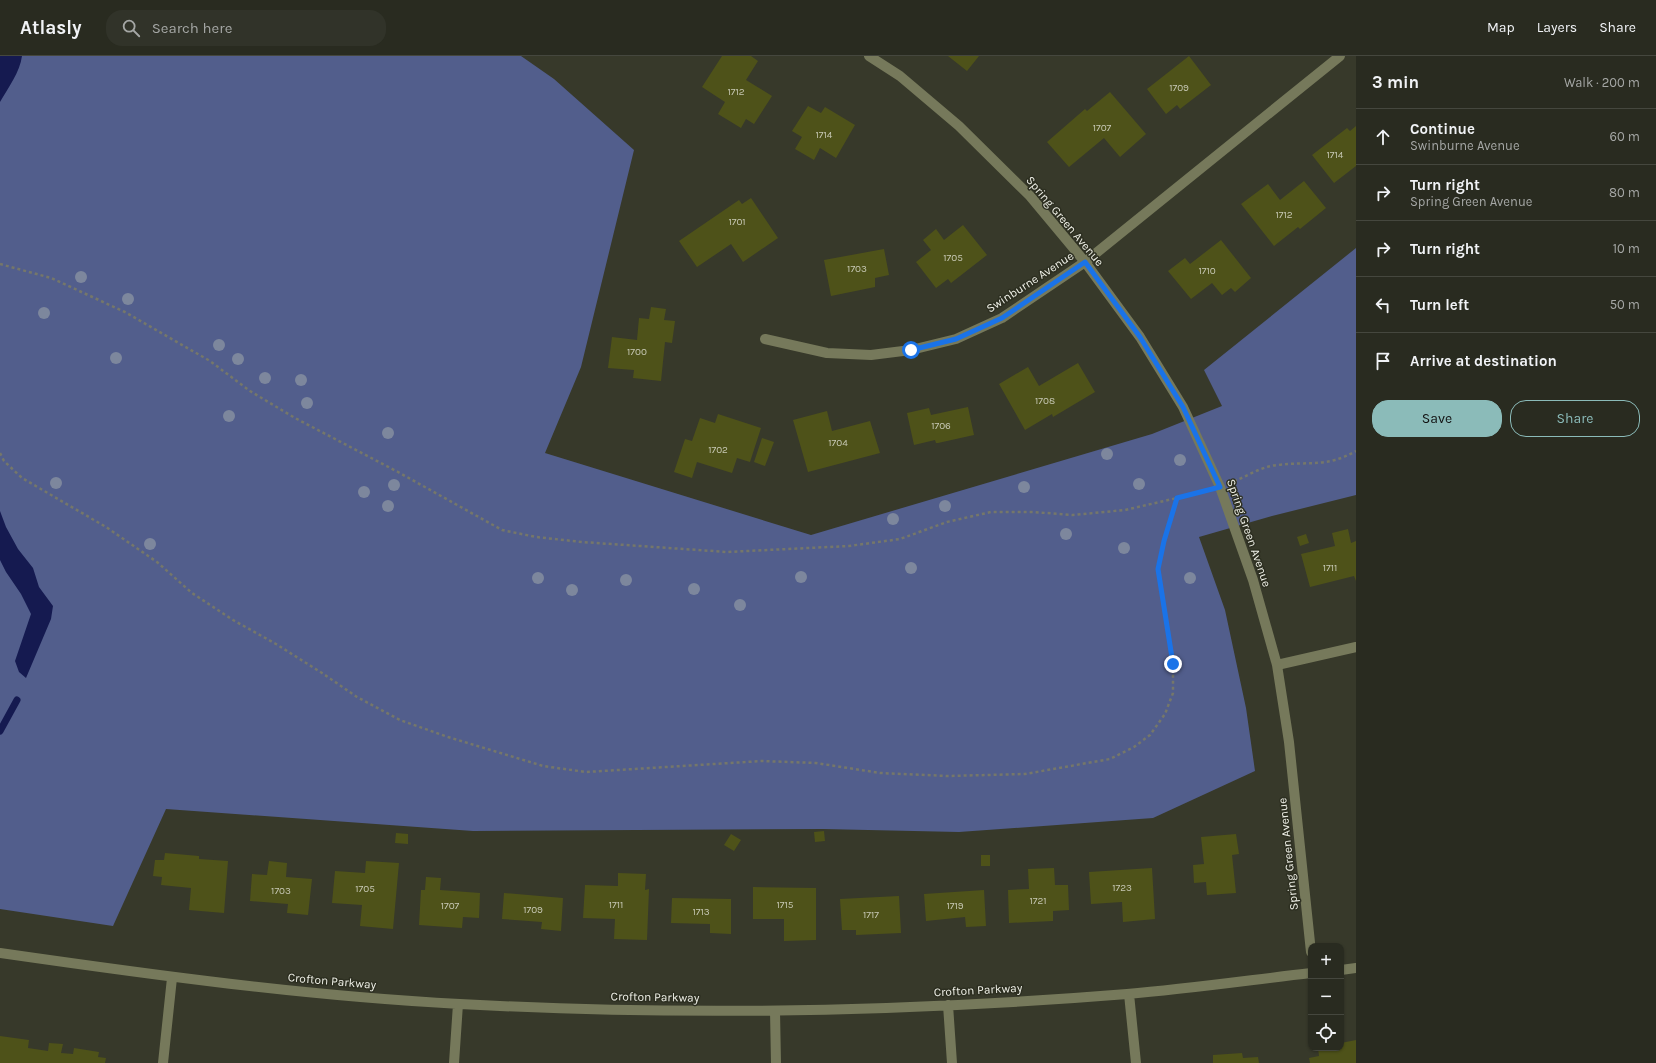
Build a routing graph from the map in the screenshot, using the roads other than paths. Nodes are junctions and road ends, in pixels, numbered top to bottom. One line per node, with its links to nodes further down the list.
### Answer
1 (869, 56): 3 (street, Spring Green Avenue)
2 (1340, 56): 3 (street, Swinburne Avenue)
3 (1085, 262): 4 (street, Swinburne Avenue); 6 (street, Spring Green Avenue)
4 (765, 339)
5 (1356, 647): 6 (street)
6 (1277, 665): 7 (street, Spring Green Avenue)
7 (1310, 943)
8 (0, 953): 12 (street, Crofton Parkway)
9 (1356, 968): 10 (street)
10 (1344, 970)
11 (1308, 973): 13 (street, Crofton Parkway)
12 (172, 978): 14 (street, Crofton Parkway); 17 (street)
13 (1129, 994): 15 (street, Crofton Parkway); 21 (street)
14 (458, 1004): 16 (street, Crofton Parkway); 18 (street)
15 (948, 1005): 16 (street, Crofton Parkway); 20 (street)
16 (775, 1011): 19 (street)
17 (163, 1063)
18 (454, 1063)
19 (776, 1063)
20 (952, 1063)
21 (1136, 1063)

